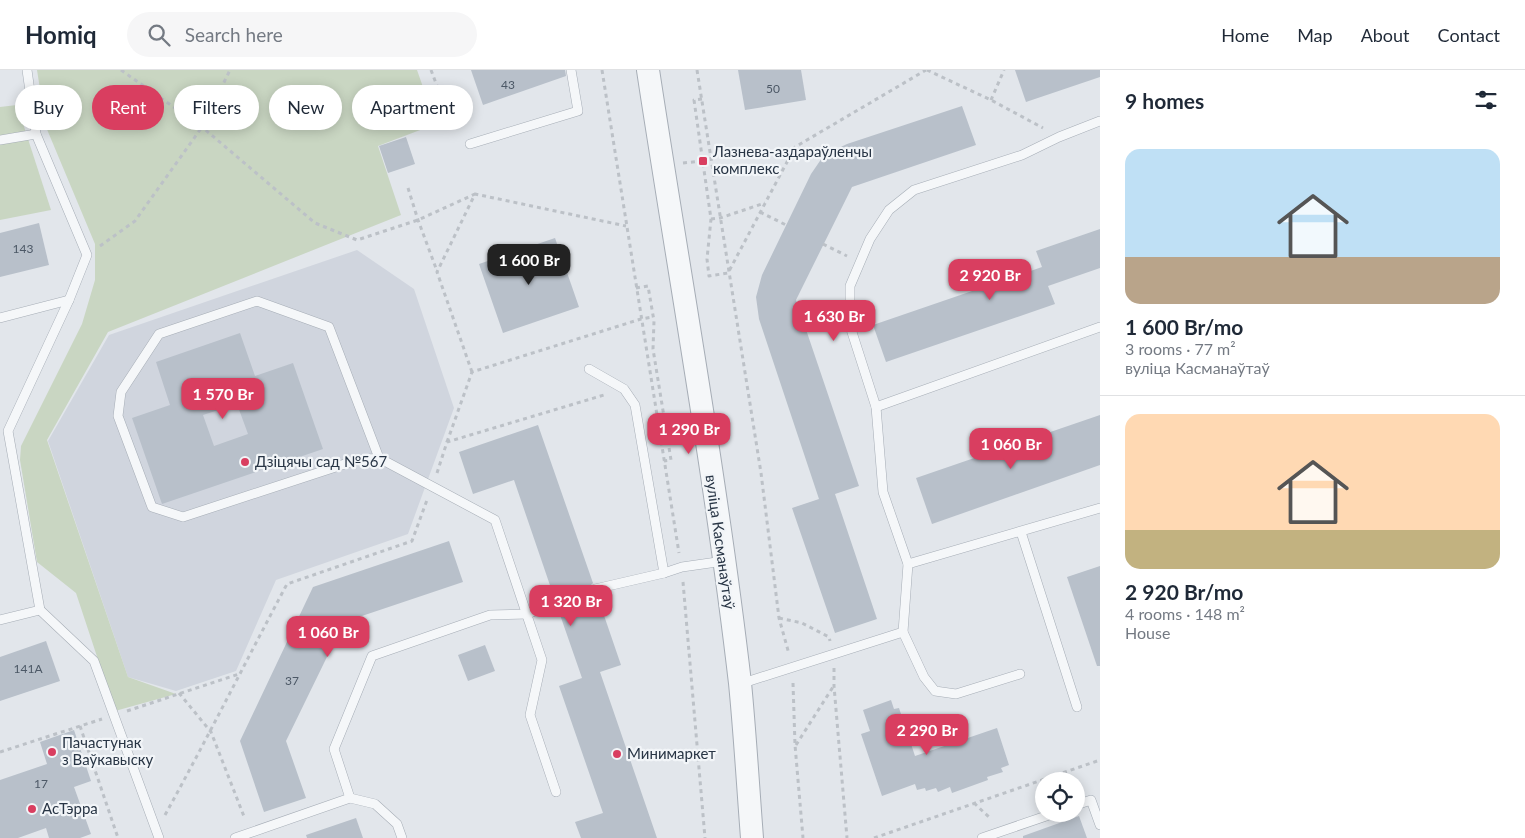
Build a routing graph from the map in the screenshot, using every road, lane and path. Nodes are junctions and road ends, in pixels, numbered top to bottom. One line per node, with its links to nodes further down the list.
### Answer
1 (27, 70): 18 (lane)
2 (121, 70): 14 (path)
3 (230, 70): 10 (path)
4 (431, 70): 11 (path)
5 (571, 70): 21 (lane)
6 (648, 70): 49 (street, вуліца Касманаўтаў)
7 (698, 70): 12 (path)
8 (926, 70): 13 (path); 24 (path)
9 (1004, 70): 13 (path)
10 (223, 85)
11 (437, 85)
12 (702, 99): 26 (path); 28 (path)
13 (991, 100): 19 (path)
14 (174, 107)
15 (1100, 121): 19 (lane)
16 (200, 130): 32 (path)
17 (206, 130): 27 (path)
18 (36, 134): 20 (lane); 32 (lane)
19 (1059, 137): 33 (lane)
20 (0, 140)
21 (470, 144)
22 (408, 188): 27 (path)
23 (475, 194): 27 (path); 30 (path); 34 (path)
24 (766, 202): 25 (path); 26 (path)
25 (760, 212): 29 (path); 35 (path)
26 (720, 218): 28 (path); 35 (path)
27 (418, 220): 34 (path)
28 (711, 220): 35 (path)
29 (786, 225)
30 (626, 226)
31 (823, 244): 33 (path)
32 (87, 255): 37 (lane)
33 (860, 263): 43 (lane)
34 (437, 272): 42 (path)
35 (728, 273): 57 (path)
36 (636, 288): 38 (path)
37 (69, 300): 39 (lane); 55 (lane)
38 (653, 317): 42 (path); 46 (path)
39 (0, 318)
40 (1100, 327): 43 (lane)
41 (589, 370): 51 (lane)
42 (472, 372): 44 (path)
43 (876, 407): 50 (lane)
44 (447, 442)
45 (378, 458): 45 (lane); 56 (lane)
46 (664, 461)
47 (1100, 508): 48 (lane)
48 (1021, 532): 50 (lane); 66 (lane)
49 (724, 561): 51 (lane); 63 (street, вуліца Касманаўтаў)
50 (908, 564): 59 (lane)
51 (664, 573): 53 (lane)
52 (287, 584): 68 (path)
53 (595, 589)
54 (556, 603): 56 (lane)
55 (40, 610): 58 (lane); 77 (lane)
56 (527, 614): 71 (lane); 72 (lane)
57 (779, 618): 60 (path); 61 (path)
58 (0, 620)
59 (903, 632): 60 (lane); 62 (lane)
60 (835, 654): 61 (lane); 64 (path)
61 (792, 667): 63 (lane); 69 (path)
62 (1020, 674)
63 (740, 684): 81 (street, вуліца Касманаўтаў)
64 (834, 686): 69 (path); 83 (path)
65 (179, 693): 68 (path)
66 (1077, 706)
67 (80, 726): 78 (path)
68 (211, 732): 76 (path); 77 (path)
69 (796, 746): 82 (path)
70 (1100, 760): 84 (path)
71 (556, 792)
72 (350, 798): 76 (lane); 80 (lane)
73 (1085, 802): 75 (lane)
74 (1035, 820): 85 (lane)
75 (1100, 825)
76 (250, 832): 79 (lane)
77 (158, 834)
78 (118, 838)
79 (235, 838)
80 (402, 838)
81 (752, 838)
82 (803, 838)
83 (847, 838)
84 (874, 838)
85 (982, 838)

